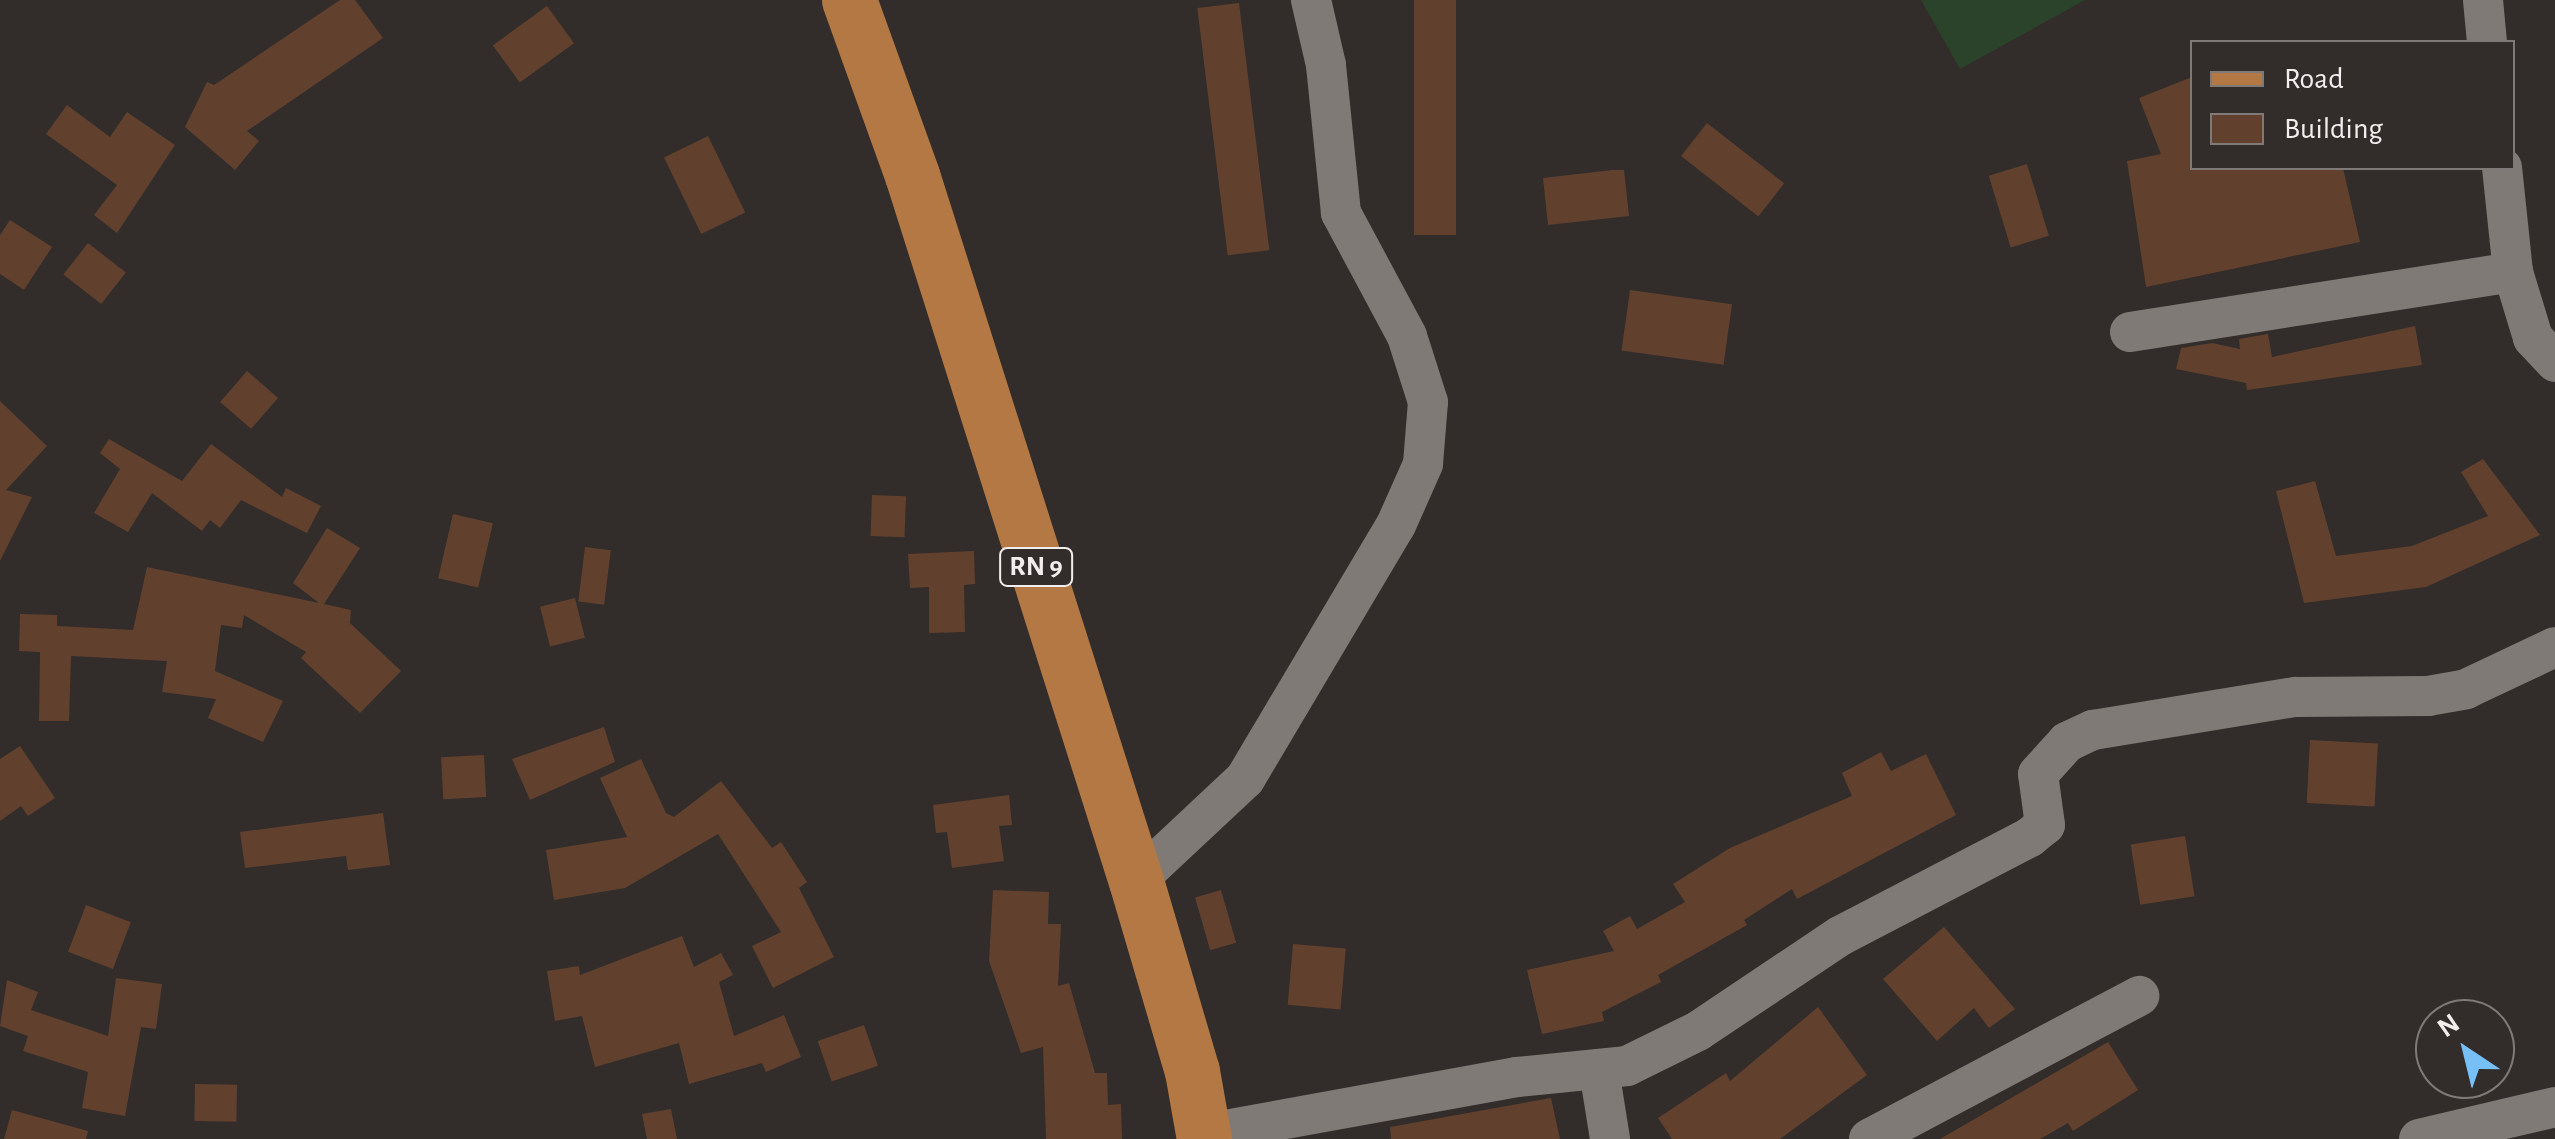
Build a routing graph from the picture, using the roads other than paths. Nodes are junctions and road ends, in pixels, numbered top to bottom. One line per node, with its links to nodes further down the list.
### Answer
1 (849, 0): 10 (main road, RN 9)
2 (1311, 0): 10 (street)
3 (2483, 0): 4 (street)
4 (2488, 40)
5 (2502, 170): 6 (street)
6 (2513, 272): 7 (street); 8 (street)
7 (2130, 332)
8 (2555, 362)
9 (2555, 647): 12 (street)
10 (1136, 881): 14 (main road, RN 9)
11 (2138, 996): 16 (street)
12 (1599, 1070): 14 (street); 15 (street)
13 (2555, 1107): 17 (street)
14 (1203, 1137)
15 (1610, 1139)
16 (1869, 1139)
17 (2419, 1139)

